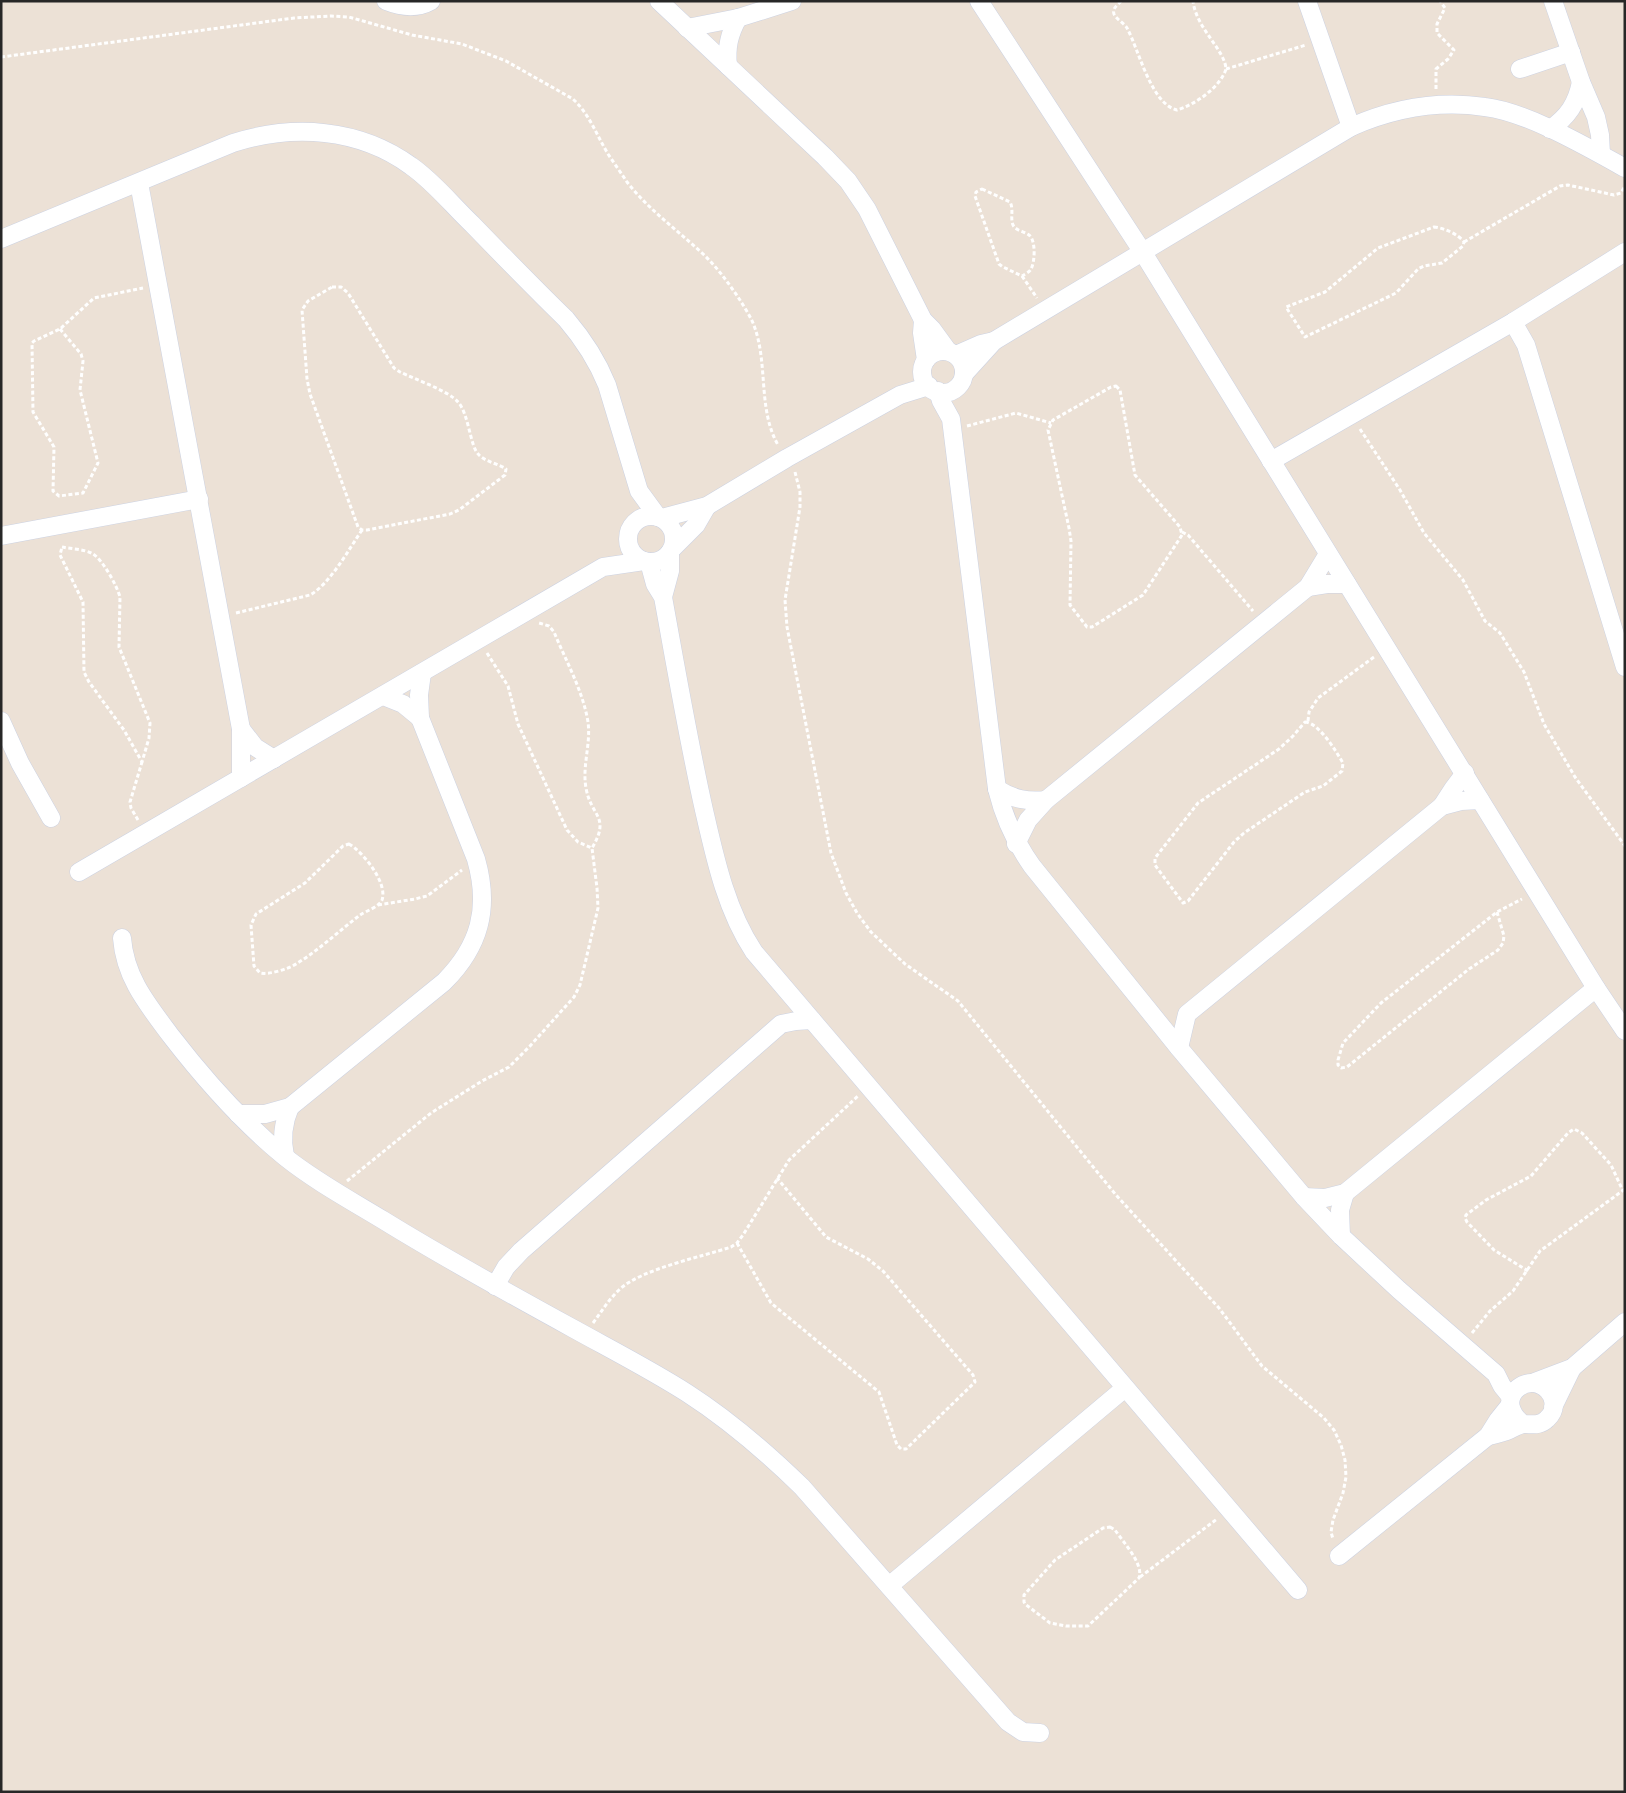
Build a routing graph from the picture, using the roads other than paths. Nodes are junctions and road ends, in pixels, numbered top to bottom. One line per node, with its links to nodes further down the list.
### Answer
1 (386, 1): 2 (street)
2 (431, 1)
3 (659, 1): 9 (street)
4 (792, 1): 8 (street)
5 (978, 1): 20 (street)
6 (1307, 1): 14 (street)
7 (1553, 1): 10 (street)
8 (738, 18): 9 (street); 11 (street)
9 (687, 28): 11 (street)
10 (1571, 52): 12 (street); 13 (street)
11 (728, 66): 22 (street)
12 (1520, 69)
13 (1581, 82): 15 (street); 16 (street)
14 (1351, 127): 15 (street); 20 (street)
15 (1550, 129): 16 (street)
16 (1601, 154): 17 (street)
17 (1625, 168)
18 (139, 183): 19 (street); 32 (street); 33 (street)
19 (1, 239)
20 (1142, 251): 24 (street); 31 (street)
21 (1625, 252): 23 (street)
22 (922, 320): 25 (street); 26 (street)
23 (1513, 322): 31 (street); 45 (street)
24 (994, 341): 25 (street); 27 (street)
25 (952, 353): 26 (street); 27 (street)
26 (924, 365): 28 (street); 29 (street)
27 (962, 379): 28 (street); 30 (street)
28 (933, 389): 29 (street); 30 (street)
29 (900, 396): 34 (street)
30 (951, 424): 54 (street)
31 (1271, 461): 39 (street)
32 (638, 491): 35 (street); 36 (street)
33 (199, 499): 37 (street); 50 (street)
34 (707, 506): 35 (street); 38 (street)
35 (660, 518): 36 (street); 38 (street)
36 (631, 528): 40 (street); 41 (street)
37 (1, 536)
38 (671, 550): 40 (street); 44 (street)
39 (1328, 554): 42 (street); 43 (street)
40 (647, 562): 41 (street); 44 (street)
41 (604, 567): 46 (street)
42 (1346, 584): 43 (street); 52 (street)
43 (1308, 587): 55 (street)
44 (662, 597): 63 (street)
45 (1624, 657)
46 (422, 673): 47 (street); 48 (street)
47 (383, 696): 48 (street); 51 (street)
48 (420, 718): 70 (street)
49 (1, 721): 58 (street)
50 (241, 729): 51 (street); 53 (street)
51 (274, 758): 53 (street)
52 (1465, 773): 56 (street); 57 (street)
53 (241, 778): 60 (street)
54 (996, 789): 55 (street); 59 (street)
55 (1046, 800): 59 (street)
56 (1480, 800): 57 (street); 62 (street)
57 (1442, 806): 64 (street)
58 (51, 818)
59 (1016, 844): 65 (street)
60 (79, 872)
61 (122, 938): 71 (street)
62 (1596, 988): 68 (street); 73 (street)
63 (788, 992): 66 (street); 67 (street)
64 (1187, 1014): 65 (street); 69 (street)
65 (1155, 1018): 69 (street)
66 (812, 1020): 67 (street); 81 (street)
67 (781, 1024): 76 (street)
68 (1625, 1031)
69 (1179, 1048): 74 (street)
70 (290, 1107): 71 (street); 72 (street)
71 (238, 1114): 72 (street)
72 (284, 1156): 76 (street)
73 (1345, 1194): 74 (street); 75 (street)
74 (1304, 1197): 75 (street)
75 (1341, 1236): 79 (street)
76 (495, 1286): 87 (street)
77 (1625, 1322): 78 (street)
78 (1572, 1368): 80 (street); 83 (street)
79 (1496, 1374): 80 (street); 82 (street)
80 (1530, 1383): 82 (street); 83 (street)
81 (1125, 1388): 87 (street); 88 (street)
82 (1511, 1401): 84 (street); 85 (street)
83 (1553, 1406): 84 (street)
84 (1523, 1424): 85 (street)
85 (1488, 1436): 86 (street)
86 (1339, 1556)
87 (889, 1586): 89 (street)
88 (1298, 1590)
89 (1040, 1733)

